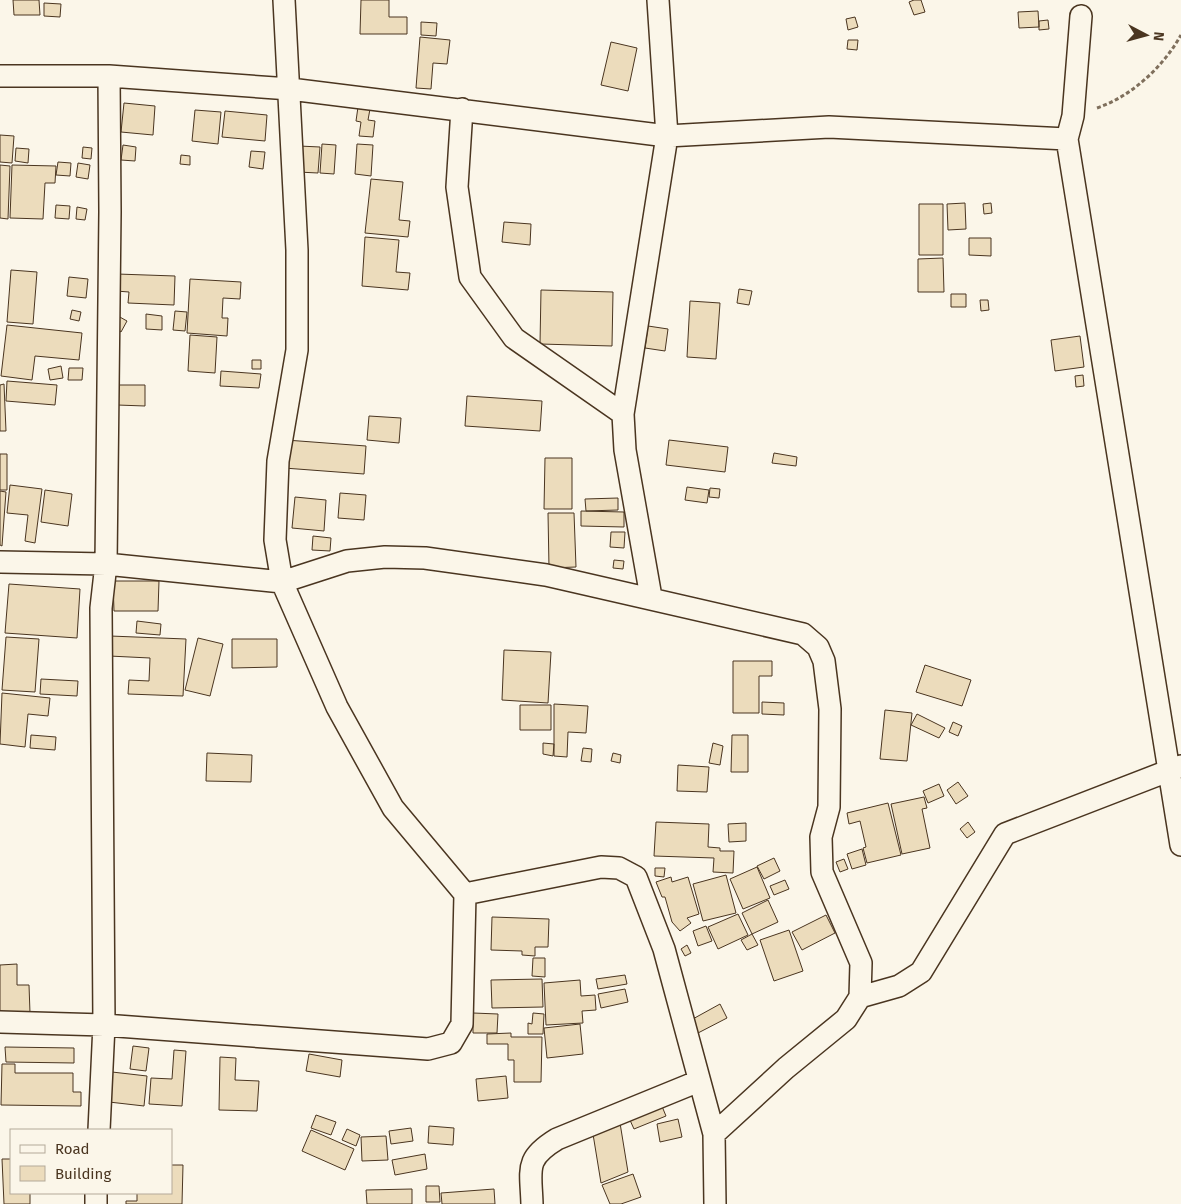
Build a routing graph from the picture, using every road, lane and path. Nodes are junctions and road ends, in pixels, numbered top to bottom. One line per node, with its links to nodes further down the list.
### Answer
1 (284, 0): 7 (street)
2 (658, 0): 10 (street)
3 (1081, 16): 9 (street)
4 (1181, 35): 9 (path)
5 (0, 76): 6 (street)
6 (109, 76): 7 (street); 14 (street)
7 (290, 89): 8 (street); 15 (street)
8 (462, 109): 10 (street); 12 (street)
9 (1073, 116): 11 (street)
10 (667, 136): 11 (street); 12 (street)
11 (1068, 139): 17 (street)
12 (623, 414): 16 (street)
13 (0, 562): 14 (street)
14 (106, 564): 15 (street); 22 (street)
15 (282, 582): 16 (street); 19 (street)
16 (651, 597): 20 (street)
17 (1175, 767): 18 (street); 20 (street)
18 (1181, 845)
19 (465, 894): 22 (street); 23 (street)
20 (860, 997): 25 (street)
21 (0, 1022): 22 (street)
22 (104, 1025): 24 (street)
23 (699, 1081): 25 (street); 26 (street)
24 (99, 1129)
25 (714, 1134): 27 (street)
26 (532, 1204)
27 (715, 1204)

